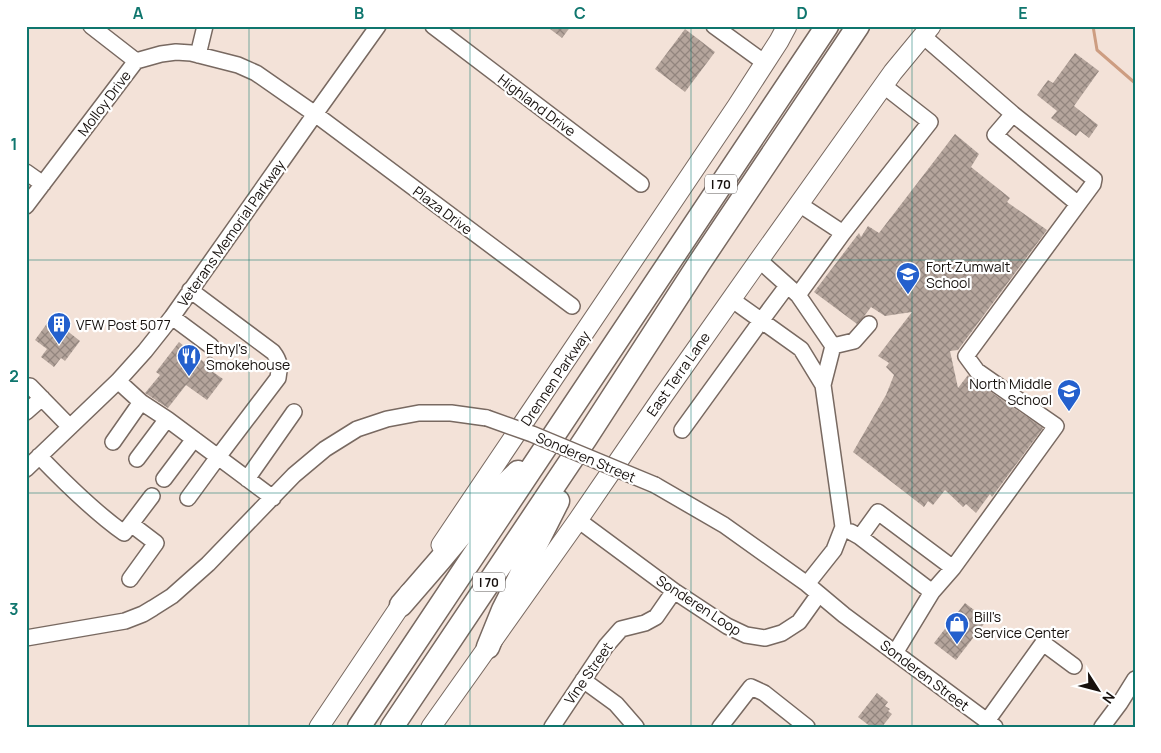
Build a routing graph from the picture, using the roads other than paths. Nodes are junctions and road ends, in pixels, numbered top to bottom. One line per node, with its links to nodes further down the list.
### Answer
1 (91, 26): 11 (street)
2 (205, 26): 10 (street)
3 (378, 26): 14 (street, Veterans Memorial Parkway)
4 (433, 26): 18 (street, Highland Drive)
5 (714, 26): 12 (street)
6 (787, 26): 12 (main road, Drennen Parkway)
7 (827, 26): 46 (highway, I 70)
8 (858, 26): 43 (highway, I 70)
9 (927, 31): 13 (main road, East Terra Lane); 15 (street)
10 (198, 55): 11 (street, Molloy Drive); 14 (street, Molloy Drive)
11 (136, 61): 17 (street, Molloy Drive)
12 (765, 63): 66 (main road, Drennen Parkway)
13 (884, 86): 19 (main road, East Terra Lane); 22 (street)
14 (315, 114): 24 (street, Veterans Memorial Parkway); 27 (street, Plaza Drive)
15 (1019, 118): 20 (street); 20 (street)
16 (26, 172): 17 (street)
17 (43, 184): 21 (street, Molloy Drive)
18 (641, 184)
19 (799, 204): 22 (street); 23 (main road, East Terra Lane)
20 (1078, 204): 60 (street)
21 (26, 206)
22 (843, 233): 25 (street)
23 (758, 260): 25 (street); 26 (main road, East Terra Lane)
24 (190, 290): 28 (street, Veterans Memorial Parkway); 48 (street)
25 (793, 290): 29 (street); 32 (street)
26 (731, 299): 29 (street); 56 (main road, East Terra Lane)
27 (572, 306)
28 (172, 316): 31 (street); 33 (street, Veterans Memorial Parkway)
29 (761, 321): 34 (street); 42 (street)
30 (869, 324): 32 (street)
31 (211, 346)
32 (833, 346): 34 (street)
33 (118, 381): 37 (street); 41 (street, Veterans Memorial Parkway)
34 (823, 385): 58 (street)
35 (26, 386): 36 (street)
36 (42, 398): 38 (street); 41 (street)
37 (141, 402): 40 (street); 45 (street)
38 (26, 412)
39 (294, 412): 52 (street)
40 (167, 419): 44 (street); 49 (street)
41 (70, 428): 47 (street, Veterans Memorial Parkway)
42 (682, 430)
43 (586, 438): 68 (highway); 76 (highway, I 70)
44 (194, 439): 48 (street); 51 (street)
45 (113, 442)
46 (545, 448): 66 (highway); 75 (highway, I 70)
47 (39, 456): 50 (street, Veterans Memorial Parkway); 57 (street)
48 (218, 457): 52 (street); 54 (street)
49 (137, 460)
50 (26, 469)
51 (164, 479)
52 (247, 479): 55 (street)
53 (152, 496): 57 (street)
54 (188, 498)
55 (272, 498): 62 (street, Sonderen Street, bridge); 67 (street, Sonderen Street)
56 (578, 520): 63 (street, Sonderen Loop); 68 (main road, East Terra Lane)
57 (131, 524): 61 (street)
58 (843, 527): 59 (street); 62 (street)
59 (860, 537): 60 (street); 64 (street)
60 (953, 568): 64 (street)
61 (130, 579)
62 (806, 584): 65 (street, Sonderen Street)
63 (674, 591): 65 (street, Sonderen Loop); 72 (street, Vine Street)
64 (932, 592): 69 (street)
65 (819, 594): 69 (street, Sonderen Street)
66 (401, 605): 74 (main road, Drennen Parkway)
67 (26, 638)
68 (488, 647): 77 (main road, East Terra Lane)
69 (895, 653): 73 (street, Sonderen Street)
70 (1074, 666): 73 (street)
71 (1135, 679): 82 (street)
72 (583, 680): 78 (street, Vine Street); 79 (street)
73 (991, 724)
74 (319, 727)
75 (359, 727)
76 (392, 727)
77 (431, 727)
78 (552, 727)
79 (636, 727)
80 (720, 727): 81 (street)
81 (807, 727)
82 (1102, 727)

